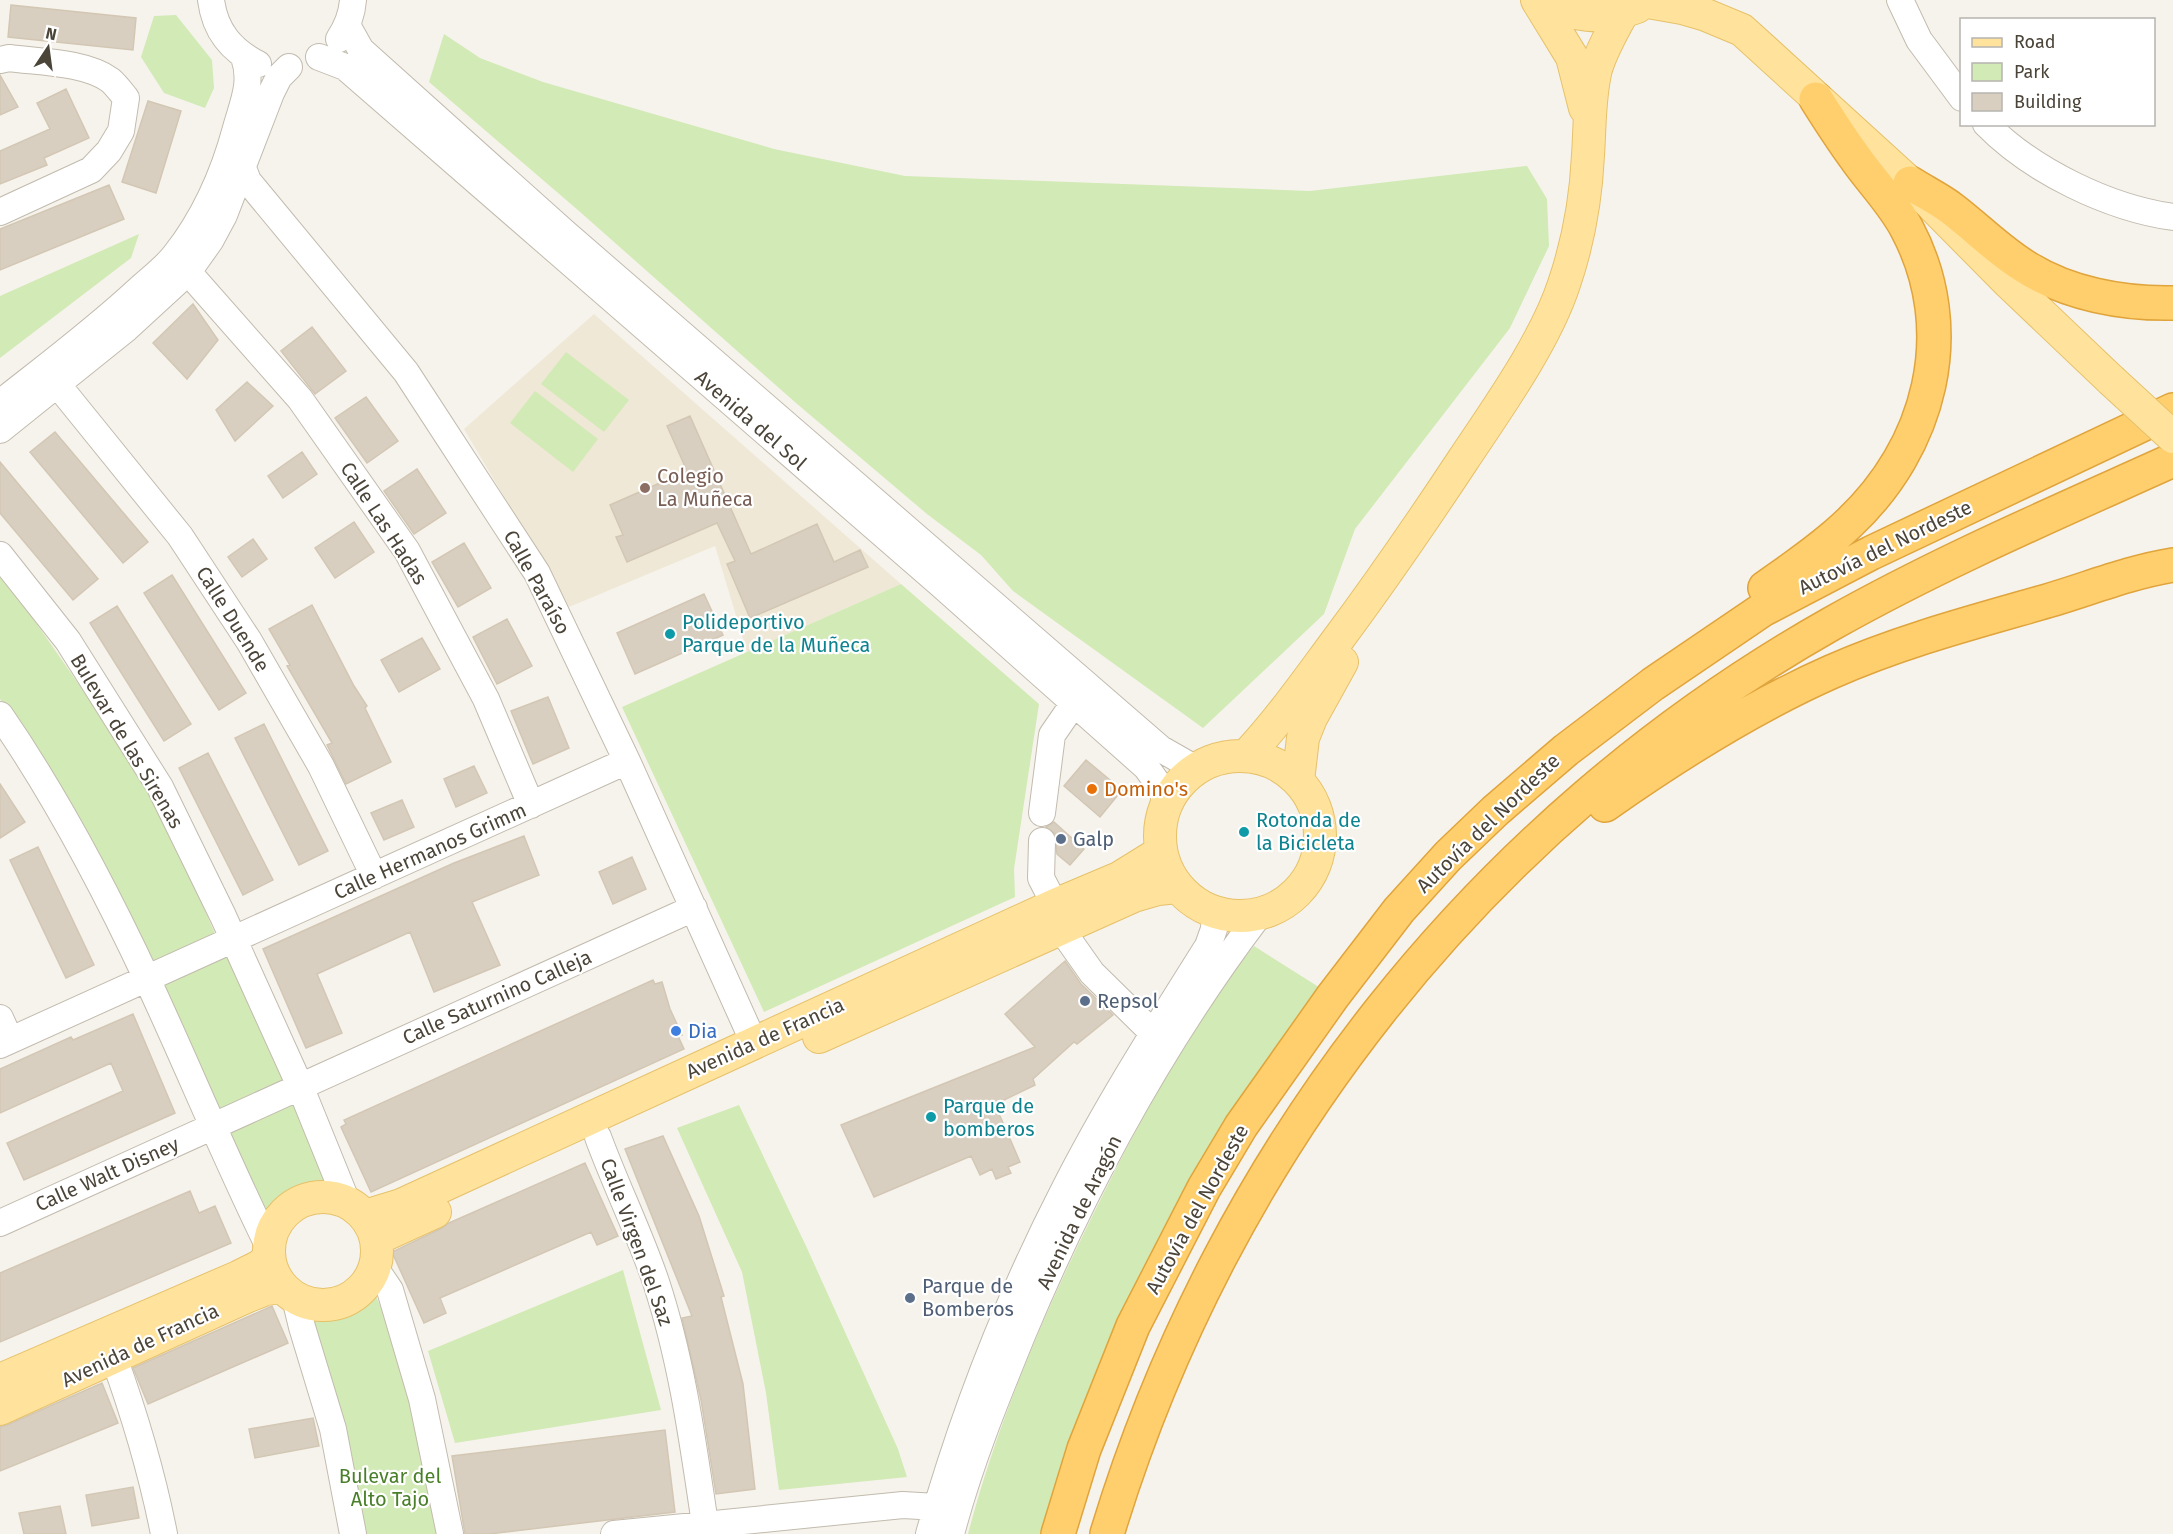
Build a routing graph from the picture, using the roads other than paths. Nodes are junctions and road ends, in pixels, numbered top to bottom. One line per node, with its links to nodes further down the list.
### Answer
1 (211, 0): 9 (street)
2 (353, 0): 7 (street)
3 (1538, 0): 6 (main road); 15 (main road)
4 (1727, 0): 8 (main road)
5 (1900, 0): 13 (street)
6 (1641, 5): 8 (main road); 15 (main road)
7 (347, 25): 10 (street); 37 (street, Avenida del Sol)
8 (1742, 30): 14 (main road)
9 (244, 57): 12 (street); 24 (street)
10 (319, 57): 12 (street); 33 (street, Avenida del Sol)
11 (0, 60): 19 (street)
12 (289, 68): 17 (street)
13 (1960, 95)
14 (1816, 99): 18 (main road); 32 (highway)
15 (1589, 121): 29 (main road)
16 (1988, 126): 20 (street)
17 (243, 168): 21 (street); 36 (street, Calle Paraíso)
18 (1910, 183): 22 (highway); 27 (main road, bridge)
19 (0, 212)
20 (2173, 218)
21 (188, 272): 23 (street); 40 (street, Calle Las Hadas)
22 (2173, 303)
23 (57, 384): 26 (street); 44 (street, Calle Duende)
24 (0, 403)
25 (2173, 410): 32 (highway, Autovía del Nordeste)
26 (0, 430)
27 (2173, 437)
28 (2173, 460): 51 (highway)
29 (1407, 546): 35 (main road); 38 (main road)
30 (0, 555): 50 (street, Bulevar de las Sirenas)
31 (2173, 565): 51 (highway)
32 (1653, 684): 73 (highway, Autovía del Nordeste)
33 (1074, 703): 39 (street, Avenida del Sol); 41 (street)
34 (0, 715): 52 (street)
35 (1246, 756): 37 (main road); 38 (main road)
36 (627, 761): 40 (street, Calle Hermanos Grimm); 46 (street, Calle Paraíso)
37 (1196, 769): 39 (main road)
38 (1298, 781): 48 (main road)
39 (1167, 802): 43 (main road)
40 (531, 805): 44 (street, Calle Hermanos Grimm)
41 (1042, 813)
42 (1042, 841): 49 (street)
43 (1161, 852): 45 (main road); 49 (main road, Avenida de Francia)
44 (374, 876): 50 (street, Calle Hermanos Grimm)
45 (1177, 887): 47 (main road); 49 (main road, Avenida de Francia)
46 (694, 908): 55 (street, Calle Paraíso); 56 (street, Calle Saturnino Calleja)
47 (1215, 913): 48 (main road); 53 (street, Avenida de Aragón)
48 (1258, 915): 72 (street, Avenida de Aragón)
49 (1058, 917): 53 (street); 55 (main road, Avenida de Francia); 58 (main road, Avenida de Francia)
50 (234, 940): 52 (street); 56 (street, Bulevar de las Sirenas)
51 (1425, 957): 74 (highway)
52 (147, 979): 54 (street); 57 (street)
53 (1153, 1033): 65 (street, Avenida de Aragón)
54 (3, 1034)
55 (754, 1043): 60 (main road, Avenida de Francia)
56 (300, 1086): 57 (street); 60 (street, Bulevar de las Sirenas)
57 (213, 1125): 59 (street, Calle Walt Disney); 61 (street)
58 (597, 1137): 60 (main road, Avenida de Francia); 66 (street, Calle Virgen del Saz)
59 (0, 1222)
60 (366, 1231): 61 (main road); 62 (main road); 69 (street)
61 (269, 1253): 62 (main road); 64 (main road, Avenida de Francia)
62 (289, 1292): 63 (main road, Avenida de Francia); 68 (street)
63 (114, 1358): 64 (main road, Avenida de Francia); 67 (street)
64 (0, 1386)
65 (937, 1507): 66 (street); 71 (street, Avenida de Aragón)
66 (705, 1524): 70 (street)
67 (164, 1534)
68 (354, 1534)
69 (450, 1534)
70 (614, 1534)
71 (929, 1534)
72 (951, 1534)
73 (1058, 1534)
74 (1107, 1534)

